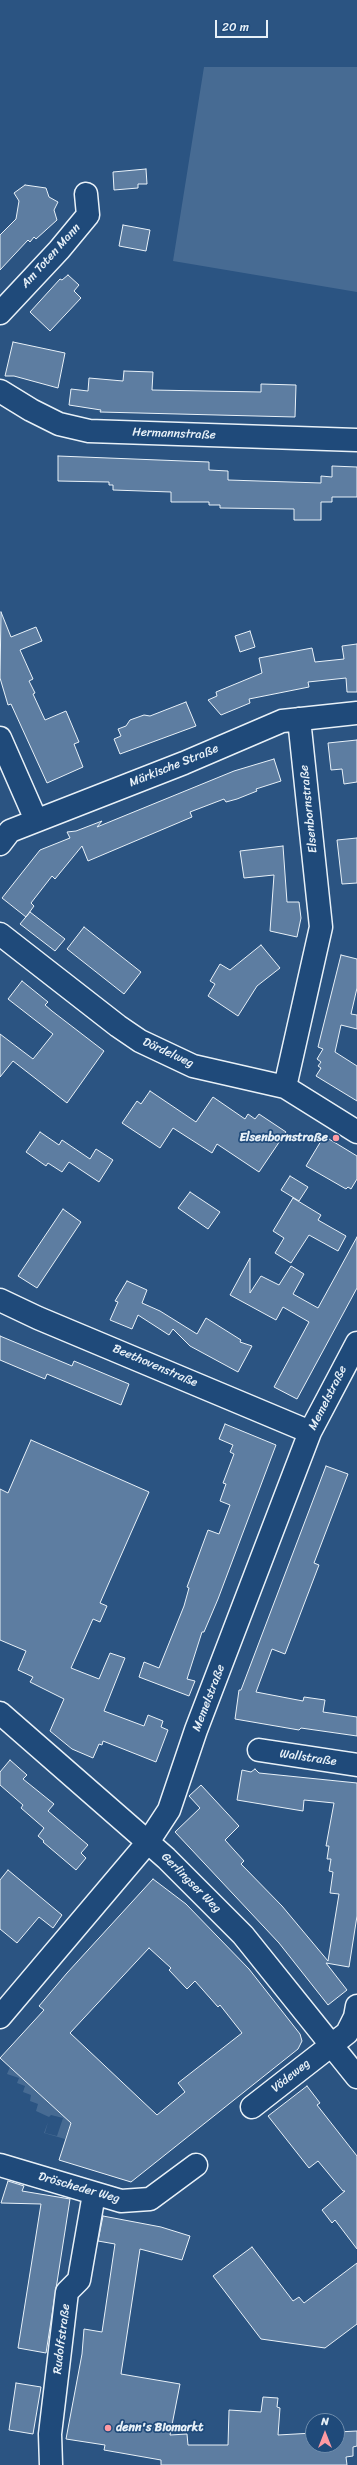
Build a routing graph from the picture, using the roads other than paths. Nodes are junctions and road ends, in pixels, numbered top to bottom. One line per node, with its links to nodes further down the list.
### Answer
1 (86, 194): 2 (street, Am Toten Mann)
2 (0, 312)
3 (0, 391): 4 (street, Hermannstraße)
4 (357, 440)
5 (357, 712): 6 (street, Märkische Straße)
6 (299, 718): 8 (street, Märkische Straße); 11 (street, Elsenbornstraße)
7 (0, 738): 8 (street)
8 (36, 820): 9 (street, Märkische Straße)
9 (0, 844)
10 (0, 934): 11 (street, Dördelweg)
11 (285, 1087): 12 (street, Dördelweg)
12 (357, 1132)
13 (0, 1300): 15 (street, Beethovenstraße)
14 (357, 1343): 15 (street, Memelstraße)
15 (310, 1432): 19 (street, Memelstraße)
16 (0, 1713): 19 (street, Gerlingser Weg)
17 (259, 1750): 18 (street, Wallstraße)
18 (357, 1765)
19 (148, 1842): 21 (street, Memelstraße); 22 (street, Gerlingser Weg)
20 (357, 2006): 22 (street)
21 (0, 2017)
22 (345, 2036): 23 (street, Gerlingser Weg); 24 (street, Vödeweg)
23 (357, 2077)
24 (252, 2107)
25 (0, 2165): 27 (street, Dröscheder Weg)
26 (196, 2165): 27 (street, Dröscheder Weg)
27 (94, 2194): 28 (street, Rudolfstraße)
28 (52, 2465)

